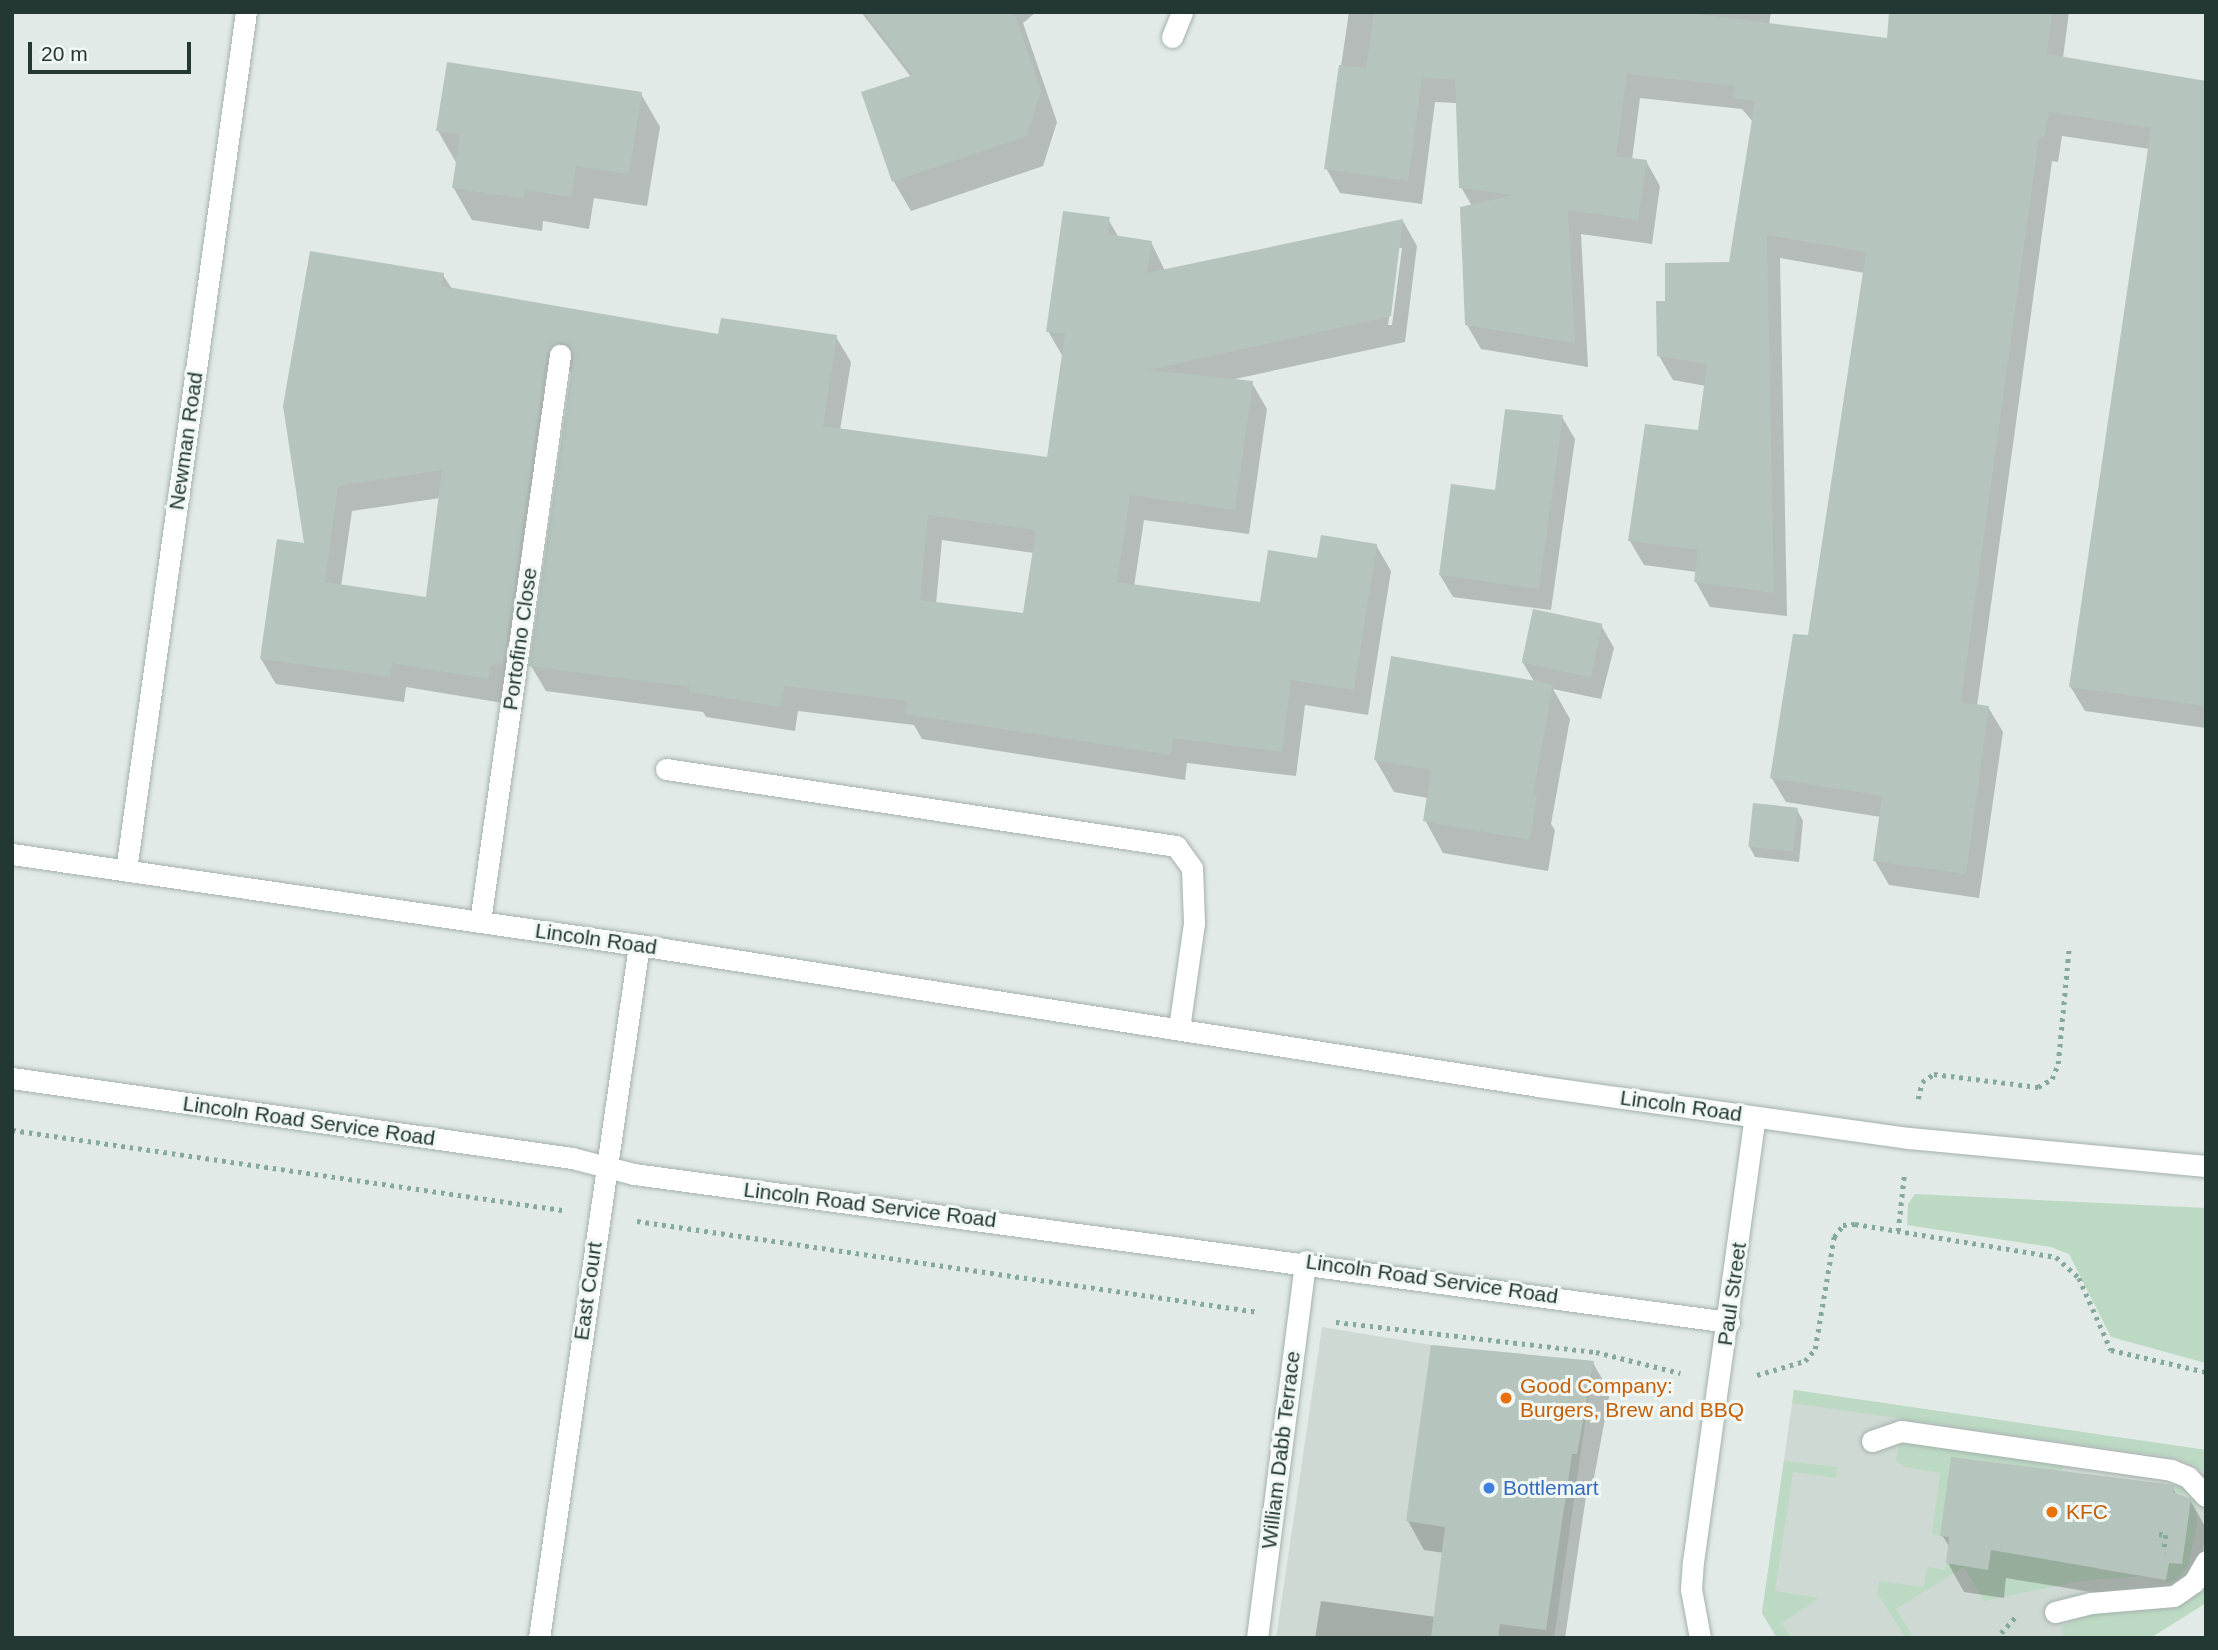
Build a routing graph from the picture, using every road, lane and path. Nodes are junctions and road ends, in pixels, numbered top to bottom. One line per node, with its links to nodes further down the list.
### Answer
1 (246, 12): 7 (street, Newman Road)
2 (1182, 12): 3 (street)
3 (1172, 37)
4 (560, 355): 8 (street, Portofino Close)
5 (666, 769): 11 (street)
6 (12, 854): 7 (street, Lincoln Road)
7 (126, 870): 8 (street, Lincoln Road)
8 (480, 922): 9 (street, Lincoln Road)
9 (639, 945): 11 (street, Lincoln Road); 15 (street, East Court)
10 (2069, 947): 14 (path)
11 (1179, 1028): 13 (street, Lincoln Road)
12 (12, 1078): 15 (street, Lincoln Road Service Road)
13 (1755, 1116): 14 (street, Lincoln Road); 19 (street, Paul Street)
14 (1909, 1138): 16 (street, Lincoln Road); 17 (path)
15 (605, 1166): 18 (street, Lincoln Road Service Road); 24 (street, East Court)
16 (2199, 1168)
17 (1898, 1231)
18 (1305, 1261): 19 (street, Lincoln Road Service Road); 25 (street, William Dabb Terrace)
19 (1729, 1322): 26 (street, Paul Street)
20 (1872, 1441): 21 (street)
21 (2206, 1496)
22 (2206, 1560): 23 (street)
23 (2055, 1612)
24 (539, 1638)
25 (1257, 1638)
26 (1700, 1638)

